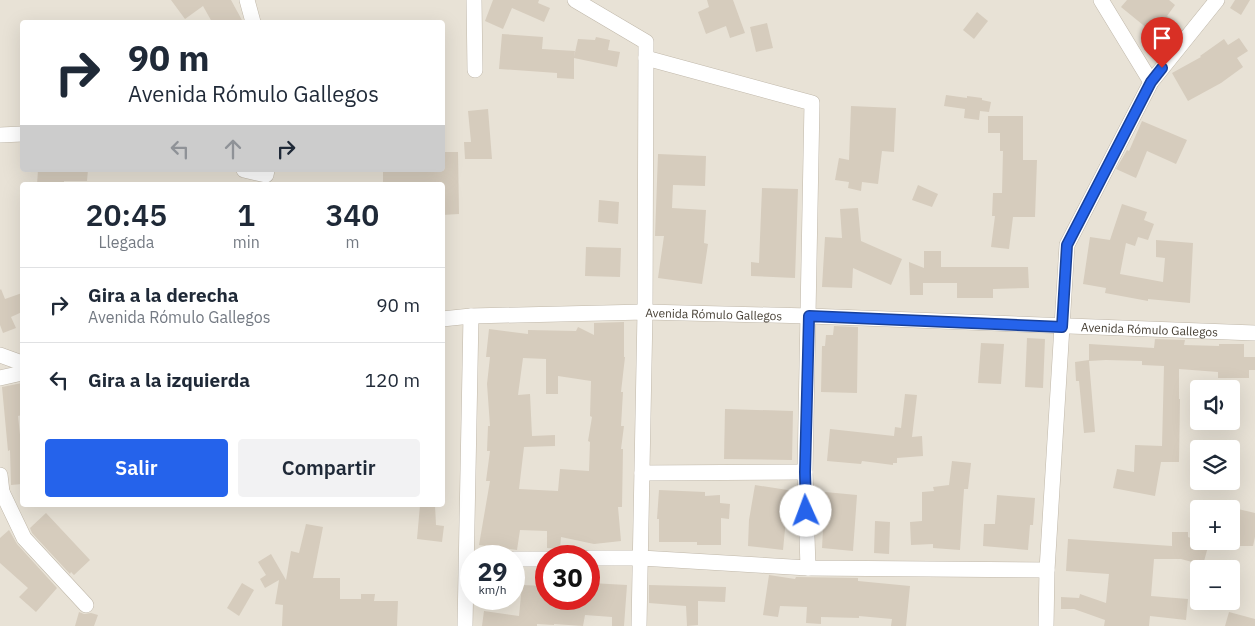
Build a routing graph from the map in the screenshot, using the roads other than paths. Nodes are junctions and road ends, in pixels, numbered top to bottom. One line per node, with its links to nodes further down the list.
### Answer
1 (247, 0): 6 (street)
2 (474, 0): 8 (street)
3 (575, 0): 7 (street)
4 (1101, 0): 9 (street)
5 (1217, 0): 9 (street)
6 (252, 20)
7 (646, 58): 14 (street); 16 (street)
8 (475, 70)
9 (1151, 82): 18 (street)
10 (20, 134): 11 (street)
11 (0, 135)
12 (253, 172): 13 (street)
13 (267, 172)
14 (645, 312): 15 (street, Avenida Rómulo Gallegos); 16 (street, Avenida Rómulo Gallegos); 25 (street)
15 (471, 316): 17 (street, Avenida Rómulo Gallegos); 28 (street)
16 (809, 316): 18 (street, Avenida Rómulo Gallegos); 24 (street)
17 (445, 319)
18 (1062, 327): 19 (street, Avenida Rómulo Gallegos); 32 (street)
19 (1255, 334)
20 (0, 355): 21 (street)
21 (20, 361)
22 (20, 373): 23 (street)
23 (0, 378)
24 (805, 472): 25 (street); 31 (street)
25 (642, 473): 30 (street)
26 (0, 475): 27 (street)
27 (1, 495): 33 (street)
28 (469, 545)
29 (600, 558): 30 (street)
30 (641, 558): 31 (street); 36 (street)
31 (808, 568): 32 (street)
32 (1047, 570): 37 (street)
33 (86, 605)
34 (466, 610): 35 (street)
35 (465, 626)
36 (639, 626)
37 (1046, 626)

